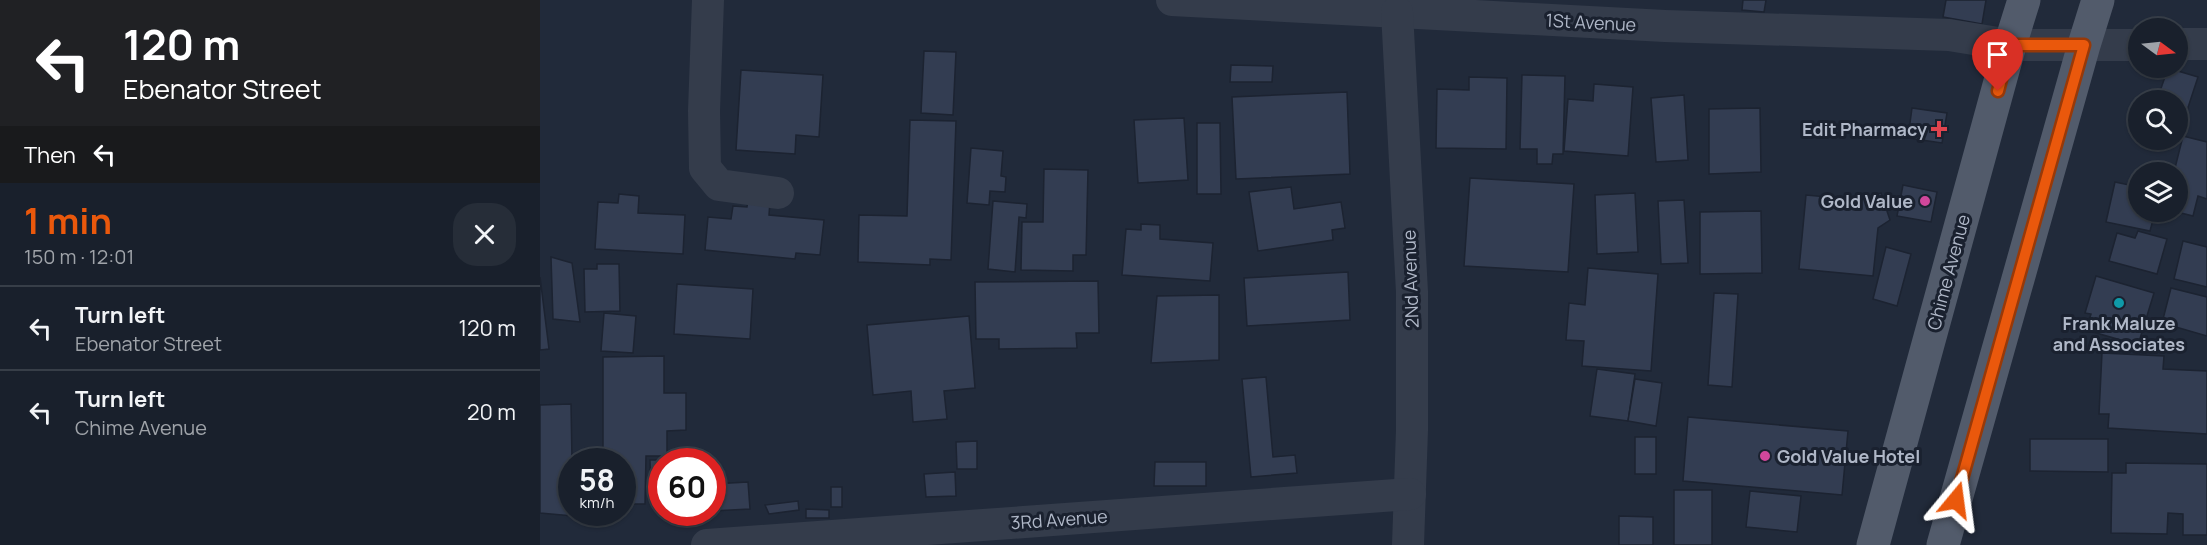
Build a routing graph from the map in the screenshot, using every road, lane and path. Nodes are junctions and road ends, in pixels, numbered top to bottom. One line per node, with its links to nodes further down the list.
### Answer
1 (708, 0): 11 (street)
2 (1172, 0): 5 (street, 1St Avenue)
3 (2024, 0): 8 (main road, Chime Avenue)
4 (2098, 0): 9 (main road)
5 (1397, 12): 8 (street, 1St Avenue); 12 (street, 2Nd Avenue)
6 (2188, 44): 7 (street)
7 (2207, 44)
8 (2010, 45): 9 (street, 1St Avenue); 15 (main road, Chime Avenue)
9 (2084, 45): 10 (street, 1St Avenue); 16 (main road)
10 (2128, 45)
11 (778, 193)
12 (1410, 494): 13 (street, 3Rd Avenue); 14 (street, 2Nd Avenue)
13 (707, 545)
14 (1408, 545)
15 (1874, 545)
16 (1943, 545)

